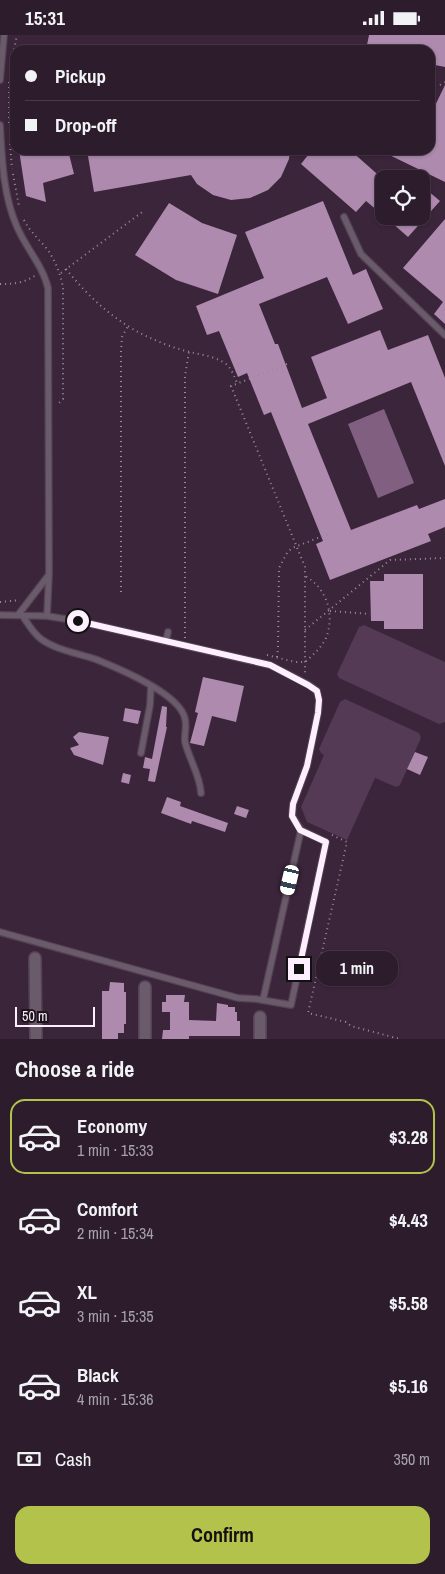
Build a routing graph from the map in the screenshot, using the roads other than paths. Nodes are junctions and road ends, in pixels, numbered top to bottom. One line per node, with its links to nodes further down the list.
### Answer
1 (4, 35): 2 (lane)
2 (0, 81)
3 (0, 125): 6 (lane)
4 (344, 217): 5 (lane)
5 (445, 335)
6 (49, 574): 8 (lane); 9 (lane)
7 (0, 615): 8 (lane)
8 (20, 615): 9 (lane); 10 (lane)
9 (48, 616): 13 (lane)
10 (152, 686): 11 (lane); 12 (lane)
11 (141, 753)
12 (201, 793)
13 (300, 830): 17 (lane); 17 (lane)
14 (0, 932): 17 (lane)
15 (35, 958): 19 (street)
16 (145, 987): 20 (street)
17 (263, 1000)
18 (260, 1017): 21 (street)
19 (36, 1039)
20 (145, 1039)
21 (260, 1039)

